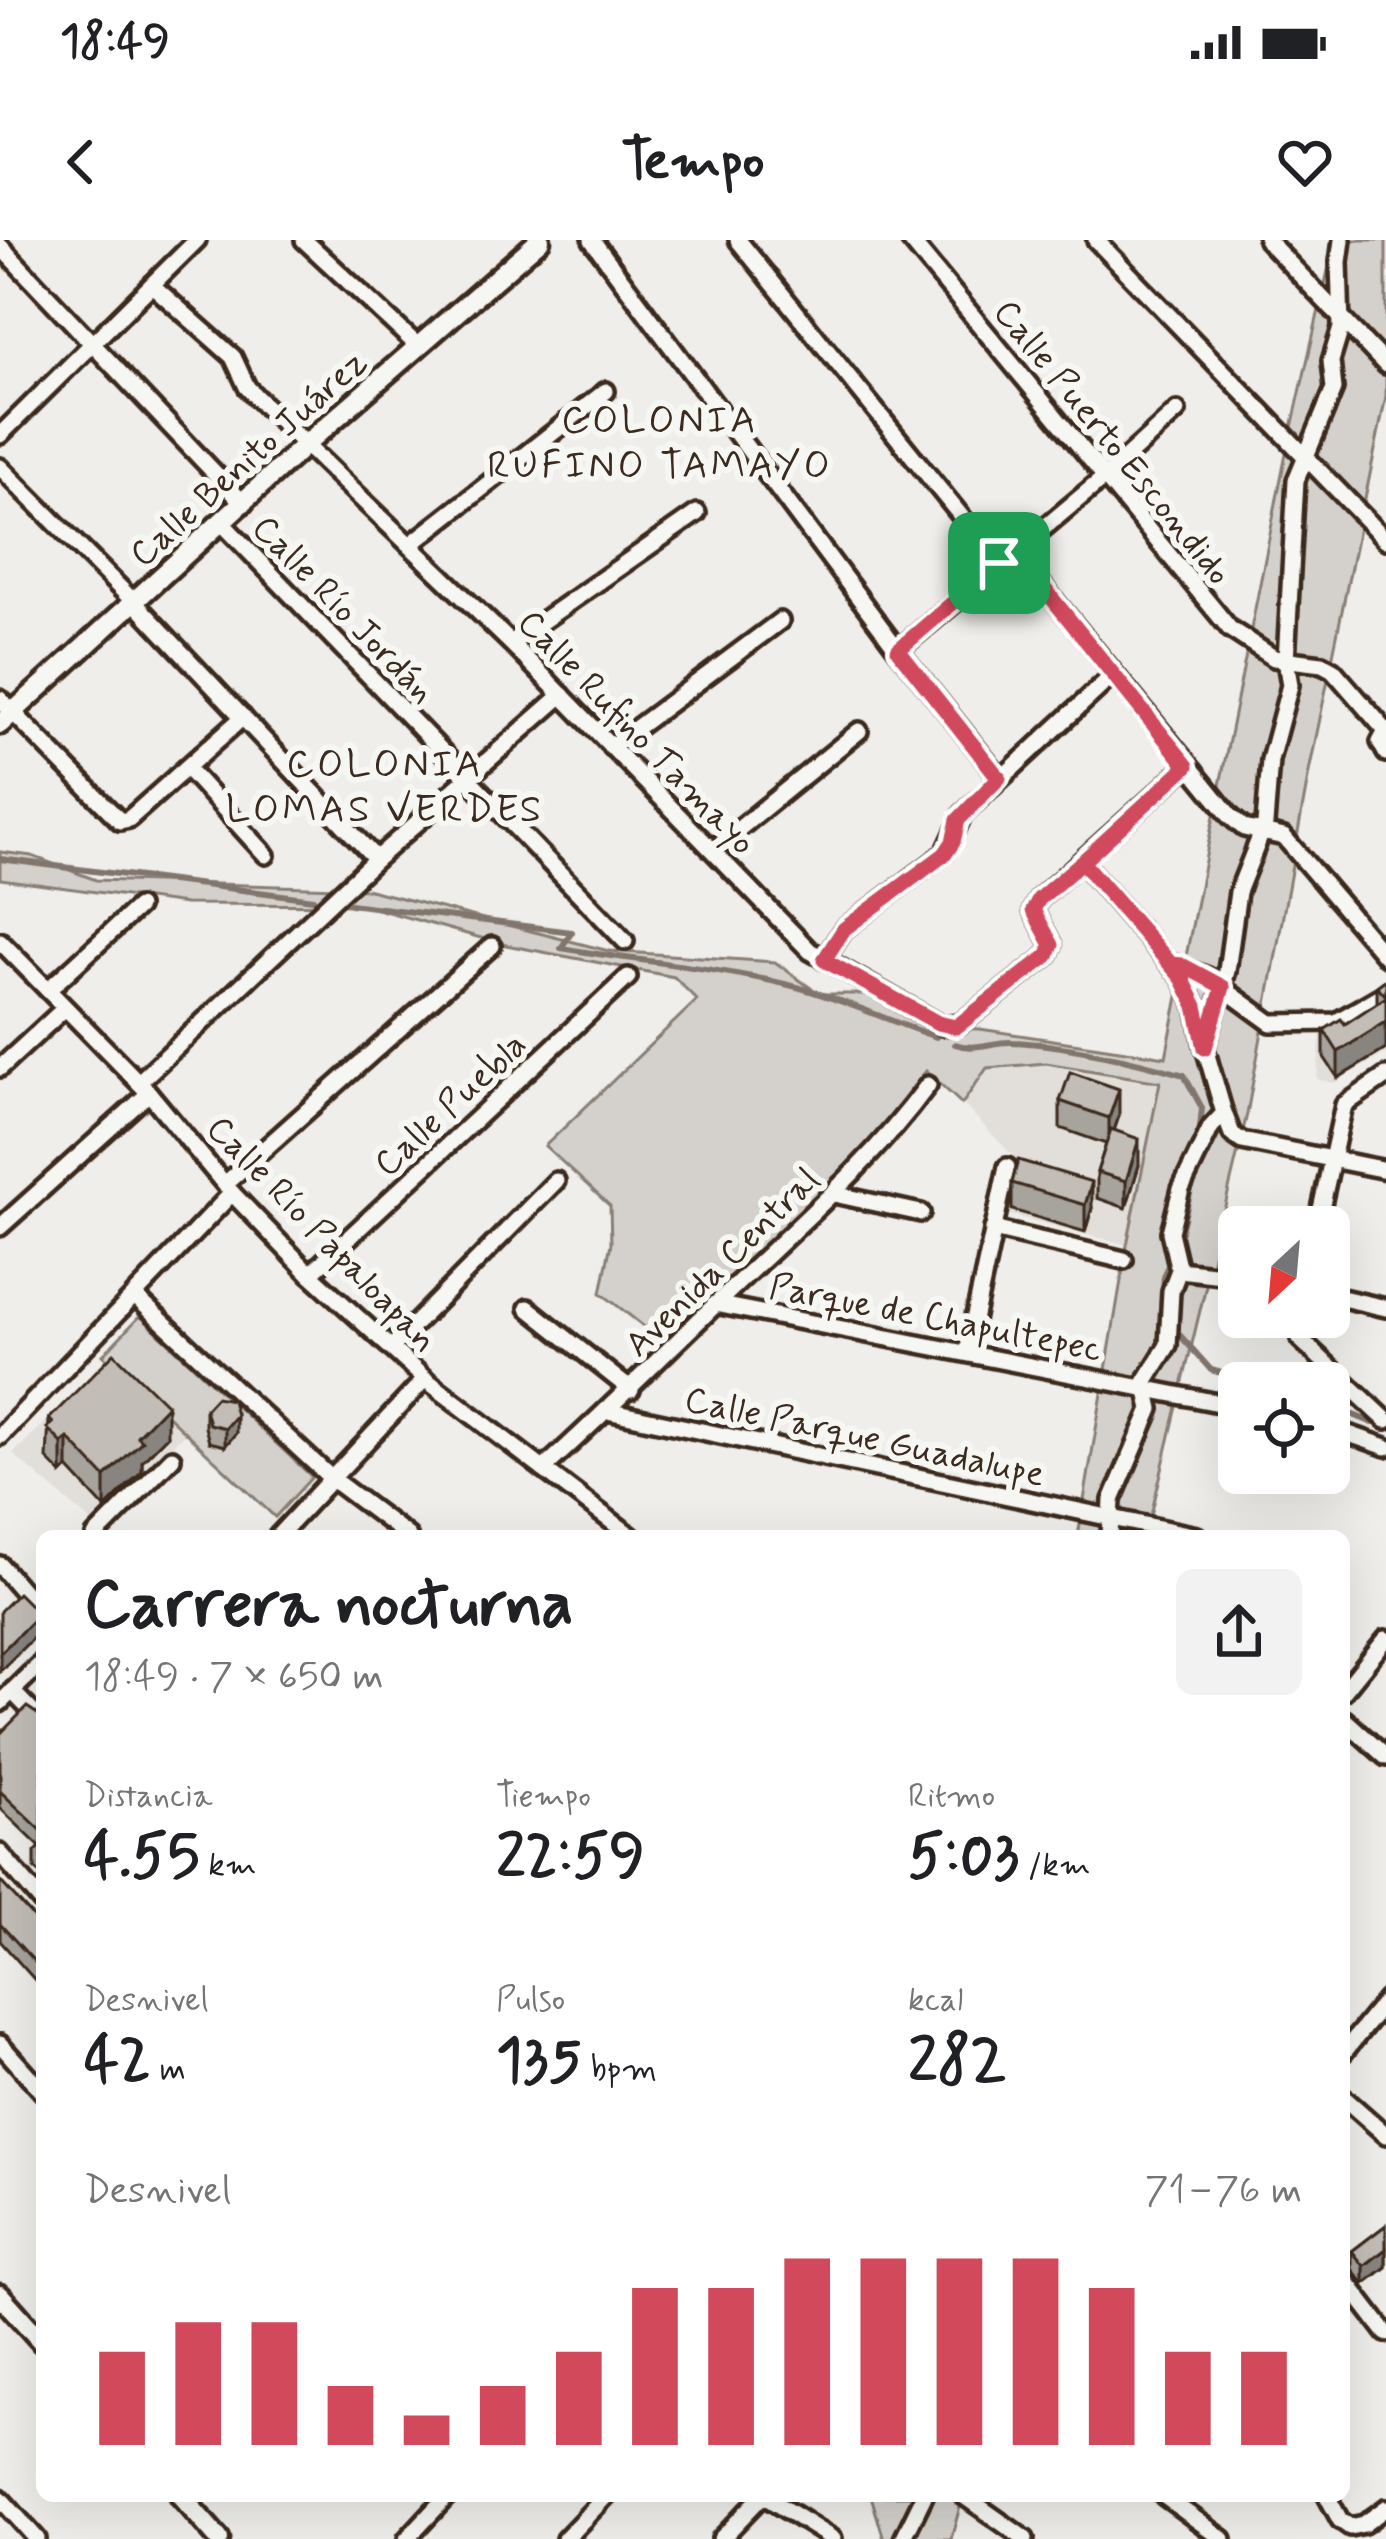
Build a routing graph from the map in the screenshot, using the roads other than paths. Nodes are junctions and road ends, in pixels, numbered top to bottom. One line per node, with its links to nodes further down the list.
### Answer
1 (197, 240): 11 (street)
2 (304, 240): 14 (street)
3 (592, 240): 33 (street)
4 (738, 240): 29 (street)
5 (910, 240): 22 (street, Calle Puerto Escondido)
6 (1096, 240): 20 (street)
7 (1267, 240): 12 (street)
8 (1342, 240): 12 (street)
9 (530, 243): 14 (street, Calle Benito Juárez)
10 (0, 246): 13 (street, Calle Río Jordán)
11 (152, 285): 13 (street); 19 (street, Calle Rufino Tamayo)
12 (1342, 317): 15 (street); 20 (street)
13 (90, 345): 18 (street); 23 (street, Calle Río Jordán)
14 (419, 346): 19 (street, Calle Benito Juárez)
15 (1386, 365)
16 (607, 391): 27 (street)
17 (1177, 411): 22 (street)
18 (0, 435)
19 (305, 445): 23 (street, Calle Benito Juárez); 27 (street, Calle Rufino Tamayo)
20 (1304, 454): 26 (street); 34 (street)
21 (0, 467): 30 (street)
22 (1106, 476): 28 (street); 34 (street, Calle Puerto Escondido)
23 (244, 504): 25 (street, Calle Benito Juárez)
24 (697, 514): 32 (street)
25 (222, 523): 30 (street, Calle Benito Juárez); 44 (street, Calle Río Jordán)
26 (1386, 540)
27 (410, 545): 32 (street, Calle Rufino Tamayo)
28 (1014, 551): 29 (street); 35 (street)
29 (999, 563): 33 (street)
30 (135, 603): 37 (street, Calle Benito Juárez); 38 (street)
31 (780, 621): 40 (street)
32 (511, 644): 36 (street, Calle Rufino Tamayo)
33 (898, 650): 45 (street)
34 (1286, 661): 41 (street, Calle Puerto Escondido); 46 (street)
35 (1114, 674): 42 (street); 45 (street)
36 (562, 695): 40 (street, Calle Rufino Tamayo); 44 (street)
37 (4, 712): 43 (street)
38 (243, 717): 43 (street); 49 (street)
39 (859, 731): 47 (street)
40 (611, 748): 47 (street, Calle Rufino Tamayo)
41 (1386, 753)
42 (1187, 766): 46 (street); 50 (street)
43 (187, 768): 48 (street)
44 (468, 778): 49 (street); 53 (street, Calle Río Jordán)
45 (999, 778): 56 (street)
46 (1263, 832): 55 (street); 59 (street)
47 (713, 850): 56 (street, Calle Rufino Tamayo)
48 (266, 855)
49 (376, 859): 67 (street)
50 (1082, 862): 56 (street, Calle Rufino Tamayo); 57 (street)
51 (138, 907): 60 (street)
52 (0, 941): 60 (street, Calle Río Papaloapan)
53 (625, 941)
54 (492, 946): 73 (street)
55 (1386, 957)
56 (824, 960)
57 (1171, 964): 59 (street); 63 (street)
58 (628, 977): 81 (street, Calle Puebla)
59 (1223, 987): 61 (street); 63 (street)
60 (48, 990): 62 (street, Calle Río Papaloapan)
61 (1386, 993)
62 (65, 1008): 64 (street); 67 (street, Calle Río Papaloapan)
63 (1205, 1048): 68 (street)
64 (0, 1068)
65 (1386, 1076): 69 (street)
66 (928, 1085): 74 (street, Avenida Central)
67 (144, 1088): 73 (street, Calle Río Papaloapan); 77 (street)
68 (1225, 1113): 69 (street); 80 (street)
69 (1332, 1159): 71 (street); 75 (street)
70 (1006, 1167): 78 (street)
71 (1386, 1169)
72 (556, 1181): 89 (street)
73 (229, 1189): 81 (street, Calle Río Papaloapan); 83 (street)
74 (834, 1194): 76 (street); 85 (street, Avenida Central)
75 (1322, 1206)
76 (921, 1213)
77 (0, 1228)
78 (993, 1229): 79 (street); 90 (street)
79 (1124, 1260)
80 (1179, 1270): 82 (street); 92 (street)
81 (310, 1274): 89 (street, Calle Río Papaloapan)
82 (1218, 1275)
83 (136, 1298): 98 (street); 102 (street)
84 (1350, 1299): 87 (street)
85 (716, 1304): 90 (street, Parque de Chapultepec); 93 (street, Avenida Central)
86 (528, 1308): 93 (street)
87 (1386, 1308)
88 (1300, 1338): 96 (street)
89 (391, 1348): 91 (street, Calle Río Papaloapan)
90 (967, 1353): 92 (street, Parque de Chapultepec)
91 (425, 1379): 101 (street, Calle Río Papaloapan); 102 (street)
92 (1145, 1388): 94 (street, Parque de Chapultepec); 103 (street)
93 (631, 1390): 95 (street, Avenida Central)
94 (1218, 1404)
95 (607, 1412): 101 (street, Avenida Central); 103 (street, Calle Parque Guadalupe)
96 (1386, 1420)
97 (1350, 1434): 99 (street)
98 (0, 1436)
99 (1386, 1447)
100 (172, 1458): 104 (street)
101 (542, 1468): 107 (street, Calle Río Papaloapan)
102 (332, 1479): 105 (street); 106 (street)
103 (1112, 1517): 108 (street); 109 (street, Calle Parque Guadalupe)
104 (101, 1530)
105 (284, 1530)
106 (400, 1530)
107 (623, 1530)
108 (1111, 1530)
109 (1170, 1530)
110 (0, 1565): 111 (street)
111 (36, 1599)
112 (1386, 1639): 114 (street)
113 (36, 1668): 115 (street)
114 (1350, 1683)
115 (6, 1697): 116 (street)
116 (36, 1718)
117 (1350, 1724): 118 (street)
118 (1386, 1757)
119 (0, 1853): 120 (street)
120 (36, 1895)
121 (1386, 2000): 123 (street)
122 (0, 2044): 124 (street)
123 (1350, 2044)
124 (36, 2084)
125 (1350, 2103): 126 (street)
126 (1386, 2135)
127 (1350, 2286): 129 (street)
128 (0, 2295): 130 (street)
129 (1386, 2333)
130 (36, 2335)
131 (0, 2498): 142 (street)
132 (186, 2502): 143 (street)
133 (441, 2502): 144 (street)
134 (600, 2502): 145 (street)
135 (757, 2502): 146 (street)
136 (773, 2502): 147 (street)
137 (921, 2502): 148 (street)
138 (973, 2502): 149 (street)
139 (1172, 2502): 150 (street)
140 (1330, 2502): 141 (street)
141 (1386, 2508)
142 (37, 2539)
143 (219, 2539)
144 (407, 2539)
145 (565, 2539)
146 (721, 2539)
147 (833, 2539)
148 (903, 2539)
149 (1025, 2539)
150 (1223, 2539)

